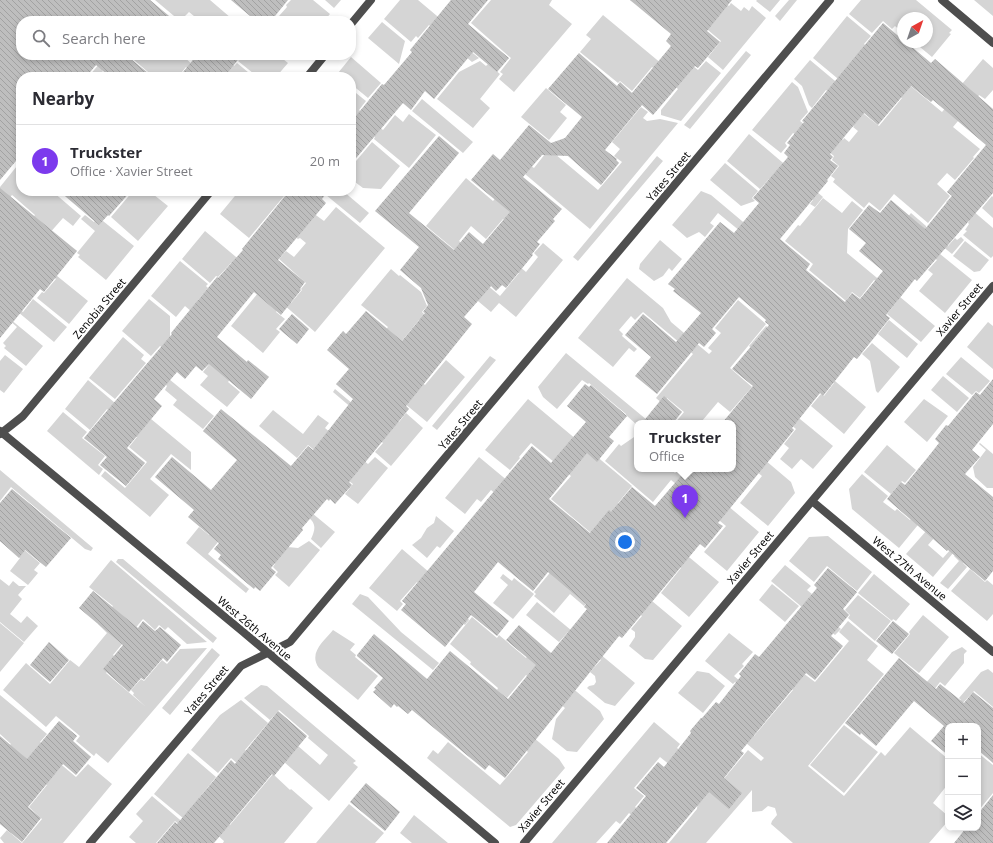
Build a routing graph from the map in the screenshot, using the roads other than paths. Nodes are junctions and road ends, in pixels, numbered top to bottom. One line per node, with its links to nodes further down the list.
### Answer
1 (372, 0): 4 (street)
2 (830, 0): 13 (street, Yates Street)
3 (942, 0): 5 (street)
4 (356, 18)
5 (993, 43)
6 (321, 60): 7 (street)
7 (311, 72)
8 (207, 196): 10 (street, Zenobia Street)
9 (993, 286): 11 (street, Xavier Street)
10 (1, 432): 13 (street, West 26th Avenue)
11 (812, 500): 12 (street, West 27th Avenue); 16 (street, Xavier Street)
12 (993, 652)
13 (268, 653): 14 (street, Yates Street); 15 (street, West 26th Avenue)
14 (90, 843)
15 (495, 843)
16 (524, 843)

